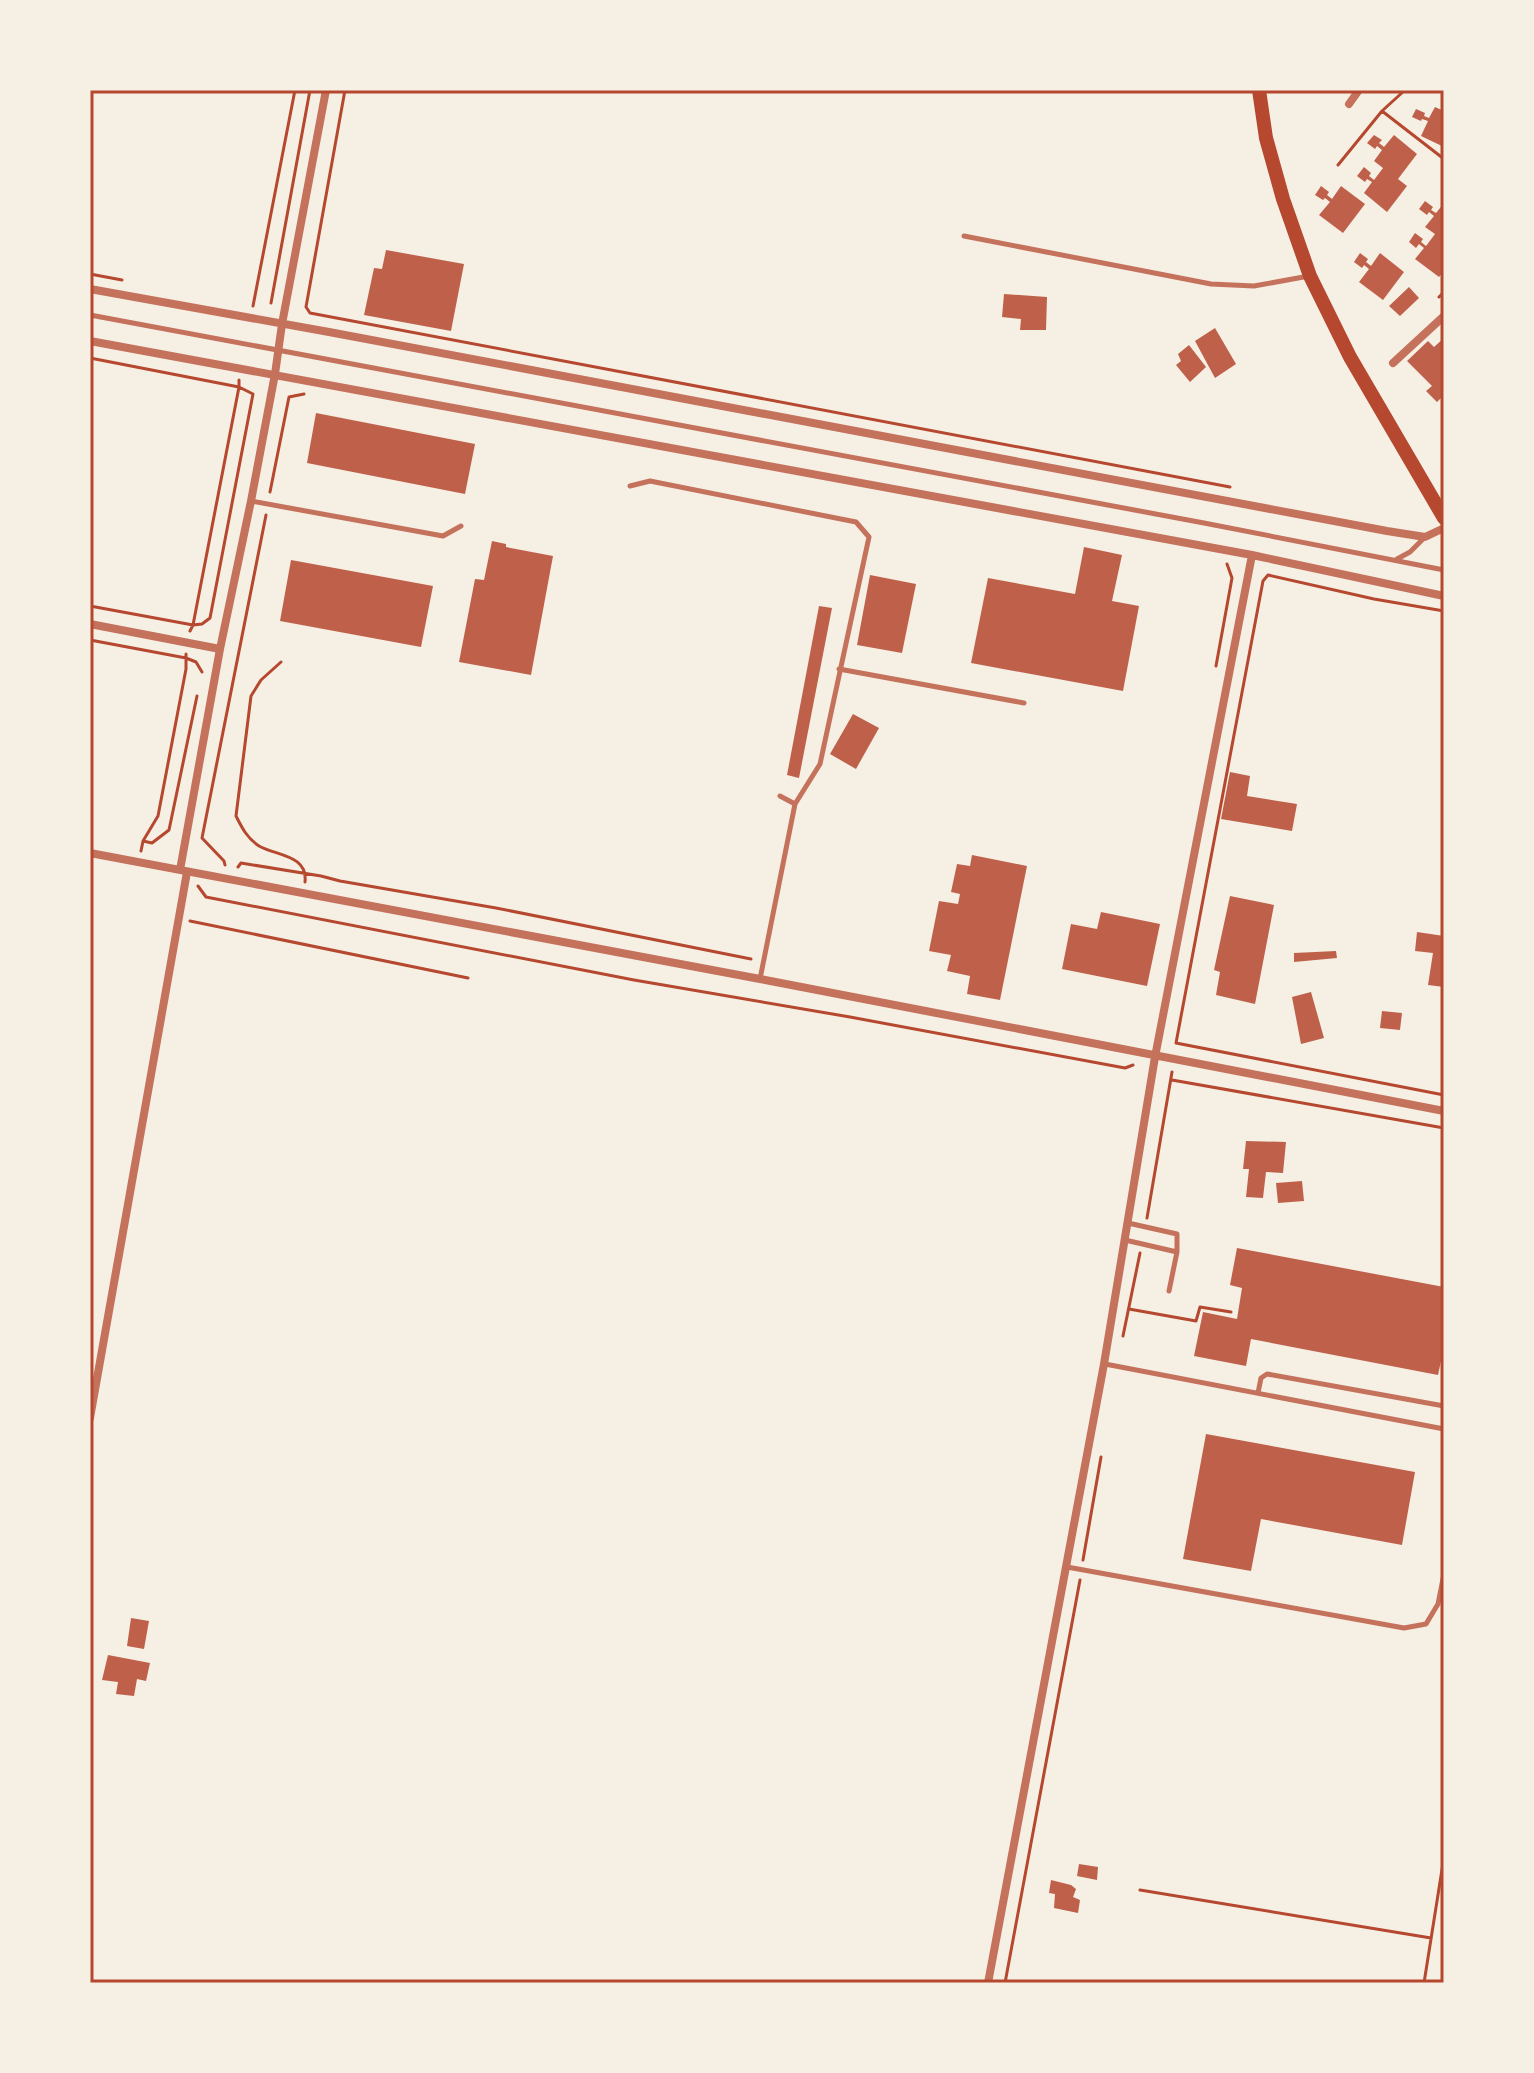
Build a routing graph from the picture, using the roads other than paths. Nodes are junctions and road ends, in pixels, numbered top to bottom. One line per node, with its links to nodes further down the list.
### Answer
1 (326, 90): 10 (street)
2 (1259, 90): 6 (main road)
3 (1359, 90): 4 (street)
4 (1349, 104)
5 (964, 236): 6 (lane)
6 (1310, 276): 17 (main road)
7 (90, 289): 10 (street)
8 (90, 315): 12 (lane)
9 (1444, 316): 13 (street)
10 (282, 324): 12 (street); 20 (street)
11 (90, 341): 14 (street)
12 (278, 350): 14 (street); 22 (lane)
13 (1393, 363)
14 (275, 374): 16 (street); 21 (street)
15 (630, 486): 27 (lane)
16 (251, 501): 18 (lane); 26 (street)
17 (1444, 518)
18 (461, 526)
19 (1444, 528): 20 (street)
20 (1425, 537): 22 (lane)
21 (1252, 555): 24 (street); 34 (street)
22 (1396, 560): 23 (lane)
23 (1444, 570)
24 (1444, 596)
25 (90, 624): 26 (street)
26 (220, 649): 32 (street)
27 (839, 669): 28 (lane); 30 (lane)
28 (1024, 703)
29 (780, 796): 30 (lane)
30 (795, 804): 33 (lane)
31 (90, 853): 32 (street)
32 (183, 871): 33 (street); 43 (street)
33 (760, 979): 34 (street)
34 (1155, 1057): 35 (street); 36 (street)
35 (1444, 1111)
36 (1128, 1223): 37 (street); 38 (lane)
37 (1125, 1240): 38 (lane); 40 (street)
38 (1177, 1252): 39 (lane)
39 (1169, 1291)
40 (1104, 1364): 41 (lane); 45 (street)
41 (1258, 1393): 42 (lane); 44 (lane)
42 (1444, 1406)
43 (90, 1418)
44 (1444, 1429)
45 (1066, 1567): 46 (lane); 47 (street)
46 (1444, 1574)
47 (988, 1983)

